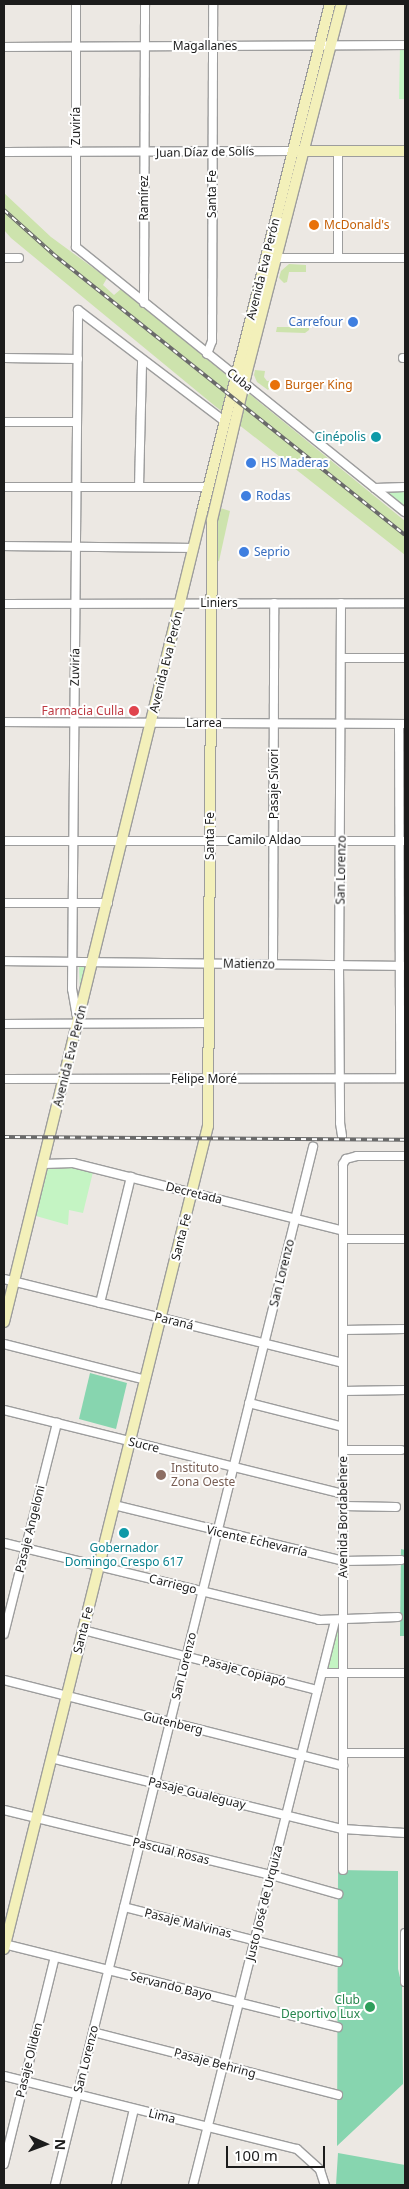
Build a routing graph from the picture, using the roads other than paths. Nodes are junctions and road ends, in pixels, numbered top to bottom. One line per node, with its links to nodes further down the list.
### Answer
1 (76, 4): 12 (street, Zuviría)
2 (144, 4): 9 (street, Ramírez)
3 (213, 4): 10 (street, Santa Fe)
4 (330, 4): 6 (main road, Avenida Eva Perón)
5 (341, 4): 7 (main road, Avenida Eva Perón)
6 (319, 45): 7 (street, Magallanes); 10 (street, Magallanes); 15 (main road, Avenida Eva Perón)
7 (331, 45): 8 (street, Magallanes); 16 (main road, Avenida Eva Perón)
8 (405, 45)
9 (144, 46): 10 (street, Magallanes); 12 (street, Magallanes); 20 (street, Ramírez)
10 (213, 46): 19 (street, Santa Fe)
11 (4, 47): 12 (street, Magallanes)
12 (76, 47): 18 (street, Zuviría)
13 (338, 150): 14 (main road, Juan Díaz de Solís); 16 (main road, Juan Díaz de Solís); 25 (street)
14 (405, 150)
15 (292, 151): 16 (main road, Juan Díaz de Solís); 19 (street, Juan Díaz de Solís); 32 (main road, Avenida Eva Perón)
16 (304, 151): 24 (main road, Avenida Eva Perón)
17 (4, 152): 18 (street, Juan Díaz de Solís)
18 (76, 152): 20 (street, Juan Díaz de Solís); 21 (street, Zuviría)
19 (212, 152): 20 (street, Juan Díaz de Solís); 28 (street, Santa Fe)
20 (144, 153): 27 (street, Ramírez)
21 (76, 247): 27 (street, Cuba)
22 (4, 258): 23 (street)
23 (19, 258)
24 (276, 258): 25 (street); 33 (main road, Avenida Eva Perón)
25 (338, 258): 26 (street)
26 (405, 258)
27 (144, 303): 28 (street, Cuba)
28 (208, 354): 32 (street, Cuba)
29 (4, 358): 30 (street)
30 (78, 359): 31 (street, Zuviría); 36 (street, Zuviría)
31 (142, 360): 34 (street); 37 (street)
32 (236, 376): 33 (street, Cuba); 34 (main road, Avenida Eva Perón)
33 (244, 383): 42 (street, Cuba); 43 (main road, Avenida Eva Perón)
34 (224, 421): 40 (main road, Avenida Eva Perón)
35 (4, 422): 36 (street)
36 (77, 422): 39 (street, Zuviría)
37 (140, 486): 39 (street); 40 (street)
38 (4, 487): 39 (street)
39 (77, 487): 46 (street, Zuviría)
40 (208, 487): 47 (main road, Avenida Eva Perón)
41 (405, 487): 42 (street)
42 (375, 488): 44 (street, Cuba)
43 (213, 508): 54 (main road, Santa Fe)
44 (405, 512)
45 (4, 546): 46 (street)
46 (76, 547): 47 (street); 52 (street, Zuviría)
47 (193, 548): 53 (main road, Avenida Eva Perón)
48 (274, 603): 49 (street, Liniers); 54 (street, Liniers); 61 (street, Pasaje Sívori)
49 (341, 603): 50 (street, Liniers); 55 (street, San Lorenzo)
50 (405, 603)
51 (4, 604): 52 (street, Liniers)
52 (76, 604): 53 (street, Liniers); 58 (street, Zuviría)
53 (180, 604): 54 (street, Liniers); 59 (main road, Avenida Eva Perón)
54 (211, 604): 60 (main road, Santa Fe)
55 (341, 658): 56 (street); 62 (street, San Lorenzo)
56 (405, 658)
57 (4, 722): 58 (street, Larrea)
58 (74, 722): 59 (street, Larrea); 64 (street, Zuviría)
59 (152, 723): 60 (street, Larrea); 65 (main road, Avenida Eva Perón)
60 (210, 723): 61 (street, Larrea); 66 (main road, Santa Fe)
61 (274, 723): 62 (street, Larrea); 67 (street, Pasaje Sívori)
62 (341, 724): 63 (street, Larrea); 68 (street, San Lorenzo)
63 (402, 724): 70 (street)
64 (73, 840): 65 (street, Camilo Aldao); 69 (street, Camilo Aldao); 72 (street, Zuviría)
65 (123, 840): 66 (street, Camilo Aldao); 73 (main road, Avenida Eva Perón)
66 (210, 840): 67 (street, Camilo Aldao); 77 (main road, Santa Fe)
67 (274, 840): 68 (street, Camilo Aldao); 78 (street, Pasaje Sívori)
68 (341, 840): 70 (street, Camilo Aldao); 79 (street, San Lorenzo)
69 (4, 841)
70 (402, 841): 80 (street)
71 (4, 903): 72 (street)
72 (73, 903): 73 (street); 75 (street, Zuviría)
73 (108, 903): 76 (main road, Avenida Eva Perón)
74 (4, 961): 75 (street, Matienzo)
75 (72, 961): 76 (street, Matienzo); 83 (street, Zuviría)
76 (93, 961): 77 (street, Matienzo); 83 (main road, Avenida Eva Perón)
77 (209, 963): 78 (street, Matienzo); 81 (main road, Santa Fe)
78 (273, 964): 79 (street, Matienzo)
79 (339, 965): 80 (street, Matienzo); 88 (street, San Lorenzo)
80 (403, 966): 84 (street)
81 (209, 1023): 83 (street); 87 (main road, Santa Fe)
82 (4, 1024): 83 (street)
83 (78, 1024): 86 (main road, Avenida Eva Perón)
84 (403, 1078): 88 (street, Felipe Moré)
85 (4, 1079): 86 (street, Felipe Moré)
86 (65, 1079): 87 (street, Felipe Moré); 92 (main road, Avenida Eva Perón)
87 (208, 1079): 88 (street, Felipe Moré); 94 (main road, Santa Fe)
88 (340, 1079): 89 (street, San Lorenzo)
89 (342, 1136)
90 (314, 1147): 95 (street, San Lorenzo)
91 (405, 1156): 96 (street, Avenida Bordabehere)
92 (44, 1164): 93 (street, Decretada); 98 (main road, Avenida Eva Perón)
93 (131, 1177): 94 (street, Decretada); 99 (street)
94 (192, 1193): 95 (street, Decretada); 100 (main road, Santa Fe)
95 (295, 1219): 96 (street, Decretada); 104 (street, San Lorenzo)
96 (343, 1235): 97 (street, Decretada); 103 (street, Avenida Bordabehere)
97 (405, 1240)
98 (9, 1280): 99 (street, Paraná); 101 (main road, Avenida Eva Perón)
99 (100, 1303): 100 (street, Paraná)
100 (161, 1318): 104 (street, Paraná); 107 (main road, Santa Fe)
101 (4, 1322)
102 (405, 1329): 103 (street)
103 (343, 1330): 106 (street, Avenida Bordabehere)
104 (264, 1343): 106 (street, Paraná); 110 (street, San Lorenzo)
105 (4, 1344): 107 (street)
106 (343, 1362): 109 (street, Avenida Bordabehere)
107 (146, 1380): 114 (main road, Santa Fe)
108 (405, 1390): 109 (street)
109 (343, 1391): 113 (street, Avenida Bordabehere)
110 (249, 1403): 113 (street); 117 (street, San Lorenzo)
111 (4, 1410): 112 (street, Sucre)
112 (57, 1424): 114 (street, Sucre); 124 (street, Pasaje Angeloni)
113 (343, 1427): 115 (street, Avenida Bordabehere)
114 (130, 1442): 117 (street, Sucre); 119 (main road, Santa Fe)
115 (343, 1450): 116 (street); 118 (street, Avenida Bordabehere)
116 (401, 1450)
117 (234, 1467): 118 (street, Sucre); 122 (street, San Lorenzo)
118 (343, 1494): 120 (street, Avenida Bordabehere)
119 (114, 1506): 122 (street, Vicente Echevarría); 127 (main road, Santa Fe)
120 (343, 1506): 121 (street); 126 (street, Avenida Bordabehere)
121 (396, 1506)
122 (217, 1532): 126 (street, Vicente Echevarría); 128 (street, San Lorenzo)
123 (4, 1543): 124 (street, Carriego)
124 (25, 1548): 127 (street, Carriego); 132 (street, Pasaje Angeloni)
125 (401, 1560): 126 (street, Vicente Echevarría)
126 (343, 1561): 130 (street, Avenida Bordabehere)
127 (99, 1566): 128 (street, Carriego); 131 (main road, Santa Fe)
128 (203, 1592): 130 (street, Carriego); 133 (street, San Lorenzo)
129 (398, 1617): 130 (street, Carriego)
130 (339, 1620): 134 (street, Justo José de Urquiza); 135 (street, Avenida Bordabehere)
131 (83, 1630): 133 (street, Pasaje Copiapó); 139 (main road, Santa Fe)
132 (4, 1634)
133 (186, 1656): 138 (street, Pasaje Copiapó); 140 (street, San Lorenzo)
134 (322, 1673): 135 (street); 138 (street, Justo José de Urquiza)
135 (343, 1673): 136 (street); 141 (street, Avenida Bordabehere)
136 (405, 1673)
137 (4, 1680): 139 (street, Gutenberg)
138 (317, 1690): 143 (street, Justo José de Urquiza)
139 (67, 1696): 140 (street, Gutenberg); 144 (main road, Santa Fe)
140 (170, 1722): 143 (street, Gutenberg); 146 (street, San Lorenzo)
141 (343, 1753): 142 (street); 145 (street, Avenida Bordabehere)
142 (405, 1753)
143 (301, 1755): 145 (street, Gutenberg); 148 (street, Justo José de Urquiza)
144 (52, 1758): 146 (street, Pasaje Gualeguay); 149 (main road, Santa Fe)
145 (343, 1766): 150 (street, Avenida Bordabehere)
146 (155, 1783): 148 (street, Pasaje Gualeguay); 152 (street, San Lorenzo)
147 (4, 1810): 149 (street, Pascual Rosas)
148 (286, 1815): 150 (street, Pasaje Gualeguay); 154 (street, Justo José de Urquiza)
149 (36, 1818): 152 (street, Pascual Rosas); 159 (main road, Santa Fe)
150 (343, 1829): 151 (street, Pasaje Gualeguay); 153 (street, Avenida Bordabehere)
151 (405, 1833)
152 (140, 1843): 154 (street, Pascual Rosas); 156 (street, San Lorenzo)
153 (343, 1870)
154 (271, 1875): 155 (street, Pascual Rosas); 158 (street, Justo José de Urquiza)
155 (338, 1894)
156 (124, 1907): 158 (street, Pasaje Malvinas); 162 (street, San Lorenzo)
157 (405, 1933): 163 (street)
158 (255, 1940): 161 (street, Pasaje Malvinas); 164 (street, Justo José de Urquiza)
159 (4, 1946): 160 (street, Servando Bayo)
160 (54, 1957): 162 (street, Servando Bayo); 169 (street, Pasaje Oliden)
161 (338, 1962)
162 (108, 1970): 164 (street, Servando Bayo); 166 (street, San Lorenzo)
163 (405, 1982)
164 (239, 2002): 165 (street, Servando Bayo); 167 (street, Justo José de Urquiza)
165 (338, 2027)
166 (93, 2032): 167 (street, Pasaje Behring); 170 (street, San Lorenzo)
167 (223, 2065): 171 (street, Pasaje Behring); 173 (street, Justo José de Urquiza)
168 (4, 2076): 169 (street, Lima)
169 (24, 2082): 170 (street, Lima); 174 (street, Pasaje Oliden)
170 (78, 2095): 172 (street, Lima); 175 (street, San Lorenzo)
171 (338, 2095)
172 (134, 2109): 173 (street, Lima); 176 (street)
173 (208, 2127): 177 (street, Justo José de Urquiza); 178 (street, Lima)
174 (4, 2164)
175 (55, 2185)
176 (116, 2185)
177 (193, 2185)
178 (325, 2185)

